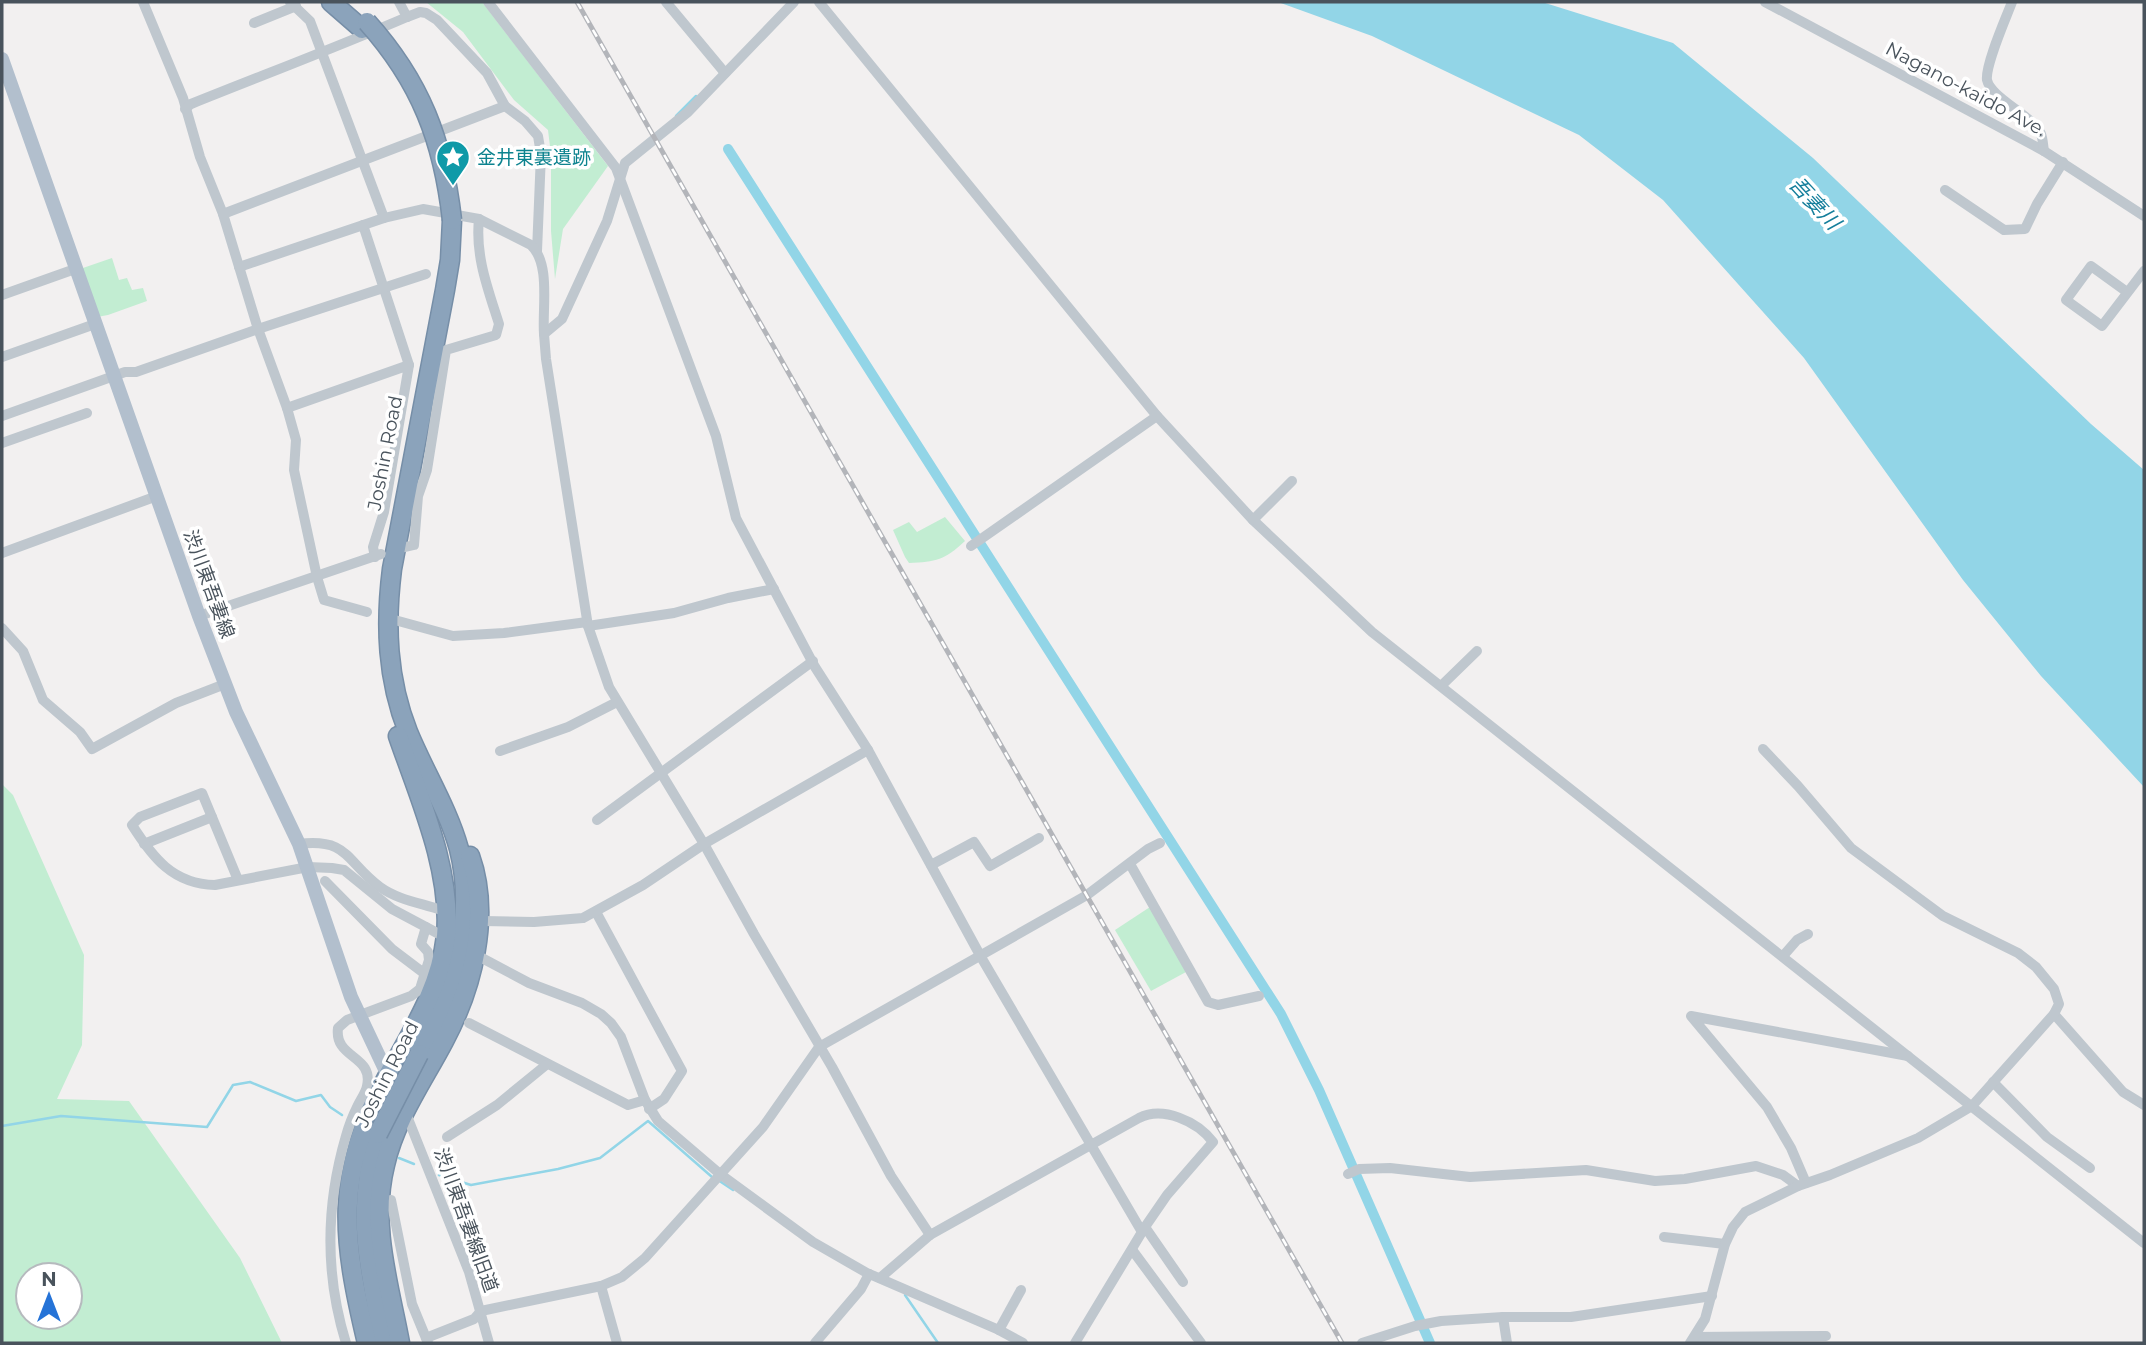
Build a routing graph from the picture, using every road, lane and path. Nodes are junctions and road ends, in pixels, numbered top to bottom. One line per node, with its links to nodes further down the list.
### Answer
1 (331, 2): 15 (highway, Joshin Road)
2 (343, 2): 15 (highway, Joshin Road)
3 (399, 2): 13 (street)
4 (488, 2): 25 (street)
5 (666, 2): 18 (street)
6 (794, 2): 18 (street)
7 (819, 2): 49 (street)
8 (1765, 2): 12 (street, Nagano-kaido Ave.)
9 (2012, 2): 22 (street)
10 (147, 3): 21 (street)
11 (293, 4): 14 (street); 16 (street)
12 (1779, 5): 22 (street, Nagano-kaido Ave.)
13 (407, 17): 16 (street); 20 (street)
14 (254, 23)
15 (364, 26): 69 (highway, Joshin Road)
16 (323, 53): 21 (street); 23 (street)
17 (2, 59): 19 (main road, 渋川東吾妻線)
18 (725, 73): 25 (street)
19 (6, 87): 34 (main road, 渋川東吾妻線)
20 (505, 106): 23 (street); 32 (street)
21 (185, 110): 27 (street)
22 (2044, 151): 24 (street, Nagano-kaido Ave.)
23 (363, 160): 27 (street); 29 (street)
24 (2063, 162): 26 (street); 28 (street, Nagano-kaido Ave.)
25 (620, 177): 42 (street); 58 (street)
26 (1945, 190)
27 (223, 215): 33 (street)
28 (2144, 216)
29 (384, 218): 30 (street); 31 (street)
30 (479, 219): 32 (street); 55 (street)
31 (363, 225): 33 (street); 37 (street)
32 (537, 251): 42 (street)
33 (239, 267): 41 (street)
34 (75, 269): 39 (street); 40 (main road, 渋川東吾妻線)
35 (2144, 271): 38 (street)
36 (426, 274): 37 (street)
37 (383, 289): 41 (street); 44 (street)
38 (2127, 292): 38 (street)
39 (2, 295)
40 (95, 324): 43 (street); 45 (main road, 渋川東吾妻線)
41 (258, 328): 45 (street); 46 (street)
42 (544, 334): 62 (street)
43 (2, 357)
44 (409, 365): 46 (street); 57 (street)
45 (114, 376): 48 (street); 52 (main road, 渋川東吾妻線)
46 (287, 408): 57 (street)
47 (88, 413): 50 (street)
48 (2, 416)
49 (1157, 416): 53 (street); 54 (street)
50 (2, 443)
51 (1292, 481): 53 (street)
52 (157, 496): 56 (street); 60 (main road, 渋川東吾妻線)
53 (1254, 520): 67 (street)
54 (971, 546)
55 (401, 548)
56 (2, 553)
57 (317, 577): 59 (street); 60 (street)
58 (774, 589): 62 (street); 65 (street)
59 (367, 612)
60 (199, 616): 66 (main road, 渋川東吾妻線)
61 (391, 619): 62 (street)
62 (587, 624): 68 (street)
63 (2, 628): 66 (street)
64 (1477, 651): 67 (street)
65 (813, 661): 71 (street); 73 (street)
66 (225, 684): 79 (main road, 渋川東吾妻線)
67 (1441, 686): 92 (street)
68 (617, 702): 72 (street); 73 (street)
69 (403, 733): 103 (highway); 108 (highway); 139 (highway, Joshin Road, bridge)
70 (1763, 749): 97 (street)
71 (867, 750): 80 (street); 82 (street)
72 (500, 751)
73 (662, 772): 75 (street); 80 (street)
74 (212, 817): 78 (street); 78 (street); 84 (street)
75 (597, 820)
76 (1039, 838): 82 (street)
77 (1160, 843): 81 (street)
78 (144, 844): 84 (street)
79 (299, 844): 83 (main road, 渋川東吾妻線); 86 (street)
80 (704, 844): 87 (street); 100 (street)
81 (1130, 864): 94 (street); 96 (street)
82 (931, 865): 94 (street)
83 (308, 867): 84 (street); 89 (street); 98 (main road, 渋川東吾妻線)
84 (238, 880)
85 (325, 881): 95 (street)
86 (441, 909)
87 (596, 912): 88 (street); 105 (street)
88 (484, 921)
89 (426, 927): 90 (street); 95 (street)
90 (439, 934)
91 (1808, 934): 92 (street)
92 (1783, 956): 101 (street)
93 (480, 957): 105 (street)
94 (981, 957): 100 (street); 110 (street)
95 (425, 974): 98 (street)
96 (1259, 996)
97 (2054, 1014): 104 (street); 106 (street)
98 (358, 1015): 103 (main road, 渋川東吾妻線); 132 (street)
99 (469, 1023): 102 (street)
100 (819, 1047): 113 (street); 117 (street)
101 (1911, 1057): 107 (street); 114 (street)
102 (546, 1065): 105 (street); 109 (street)
103 (388, 1076): 108 (main road, 渋川東吾妻線); 138 (highway)
104 (1993, 1082): 107 (street); 111 (street)
105 (647, 1104): 113 (street)
106 (2144, 1105)
107 (1972, 1106): 114 (street); 119 (street)
108 (405, 1111): 129 (street, 渋川東吾妻線旧道); 140 (highway)
109 (447, 1137)
110 (1090, 1144): 116 (street); 116 (street); 117 (street)
111 (2090, 1168)
112 (1352, 1172): 114 (street)
113 (720, 1174): 122 (street); 124 (street)
114 (1802, 1184): 120 (street)
115 (391, 1200): 127 (street)
116 (1143, 1230): 121 (street); 123 (street)
117 (930, 1235): 122 (street)
118 (1664, 1237): 120 (street)
119 (2144, 1243)
120 (1725, 1244): 126 (street)
121 (1133, 1251): 145 (street); 146 (street)
122 (870, 1277): 133 (street); 143 (street)
123 (1183, 1282)
124 (601, 1286): 129 (street); 142 (street)
125 (1021, 1290): 133 (street)
126 (1712, 1296): 131 (street); 136 (street)
127 (412, 1304): 128 (street); 135 (street)
128 (398, 1307)
129 (481, 1311): 135 (street); 141 (street, 渋川東吾妻線旧道)
130 (354, 1316): 132 (street)
131 (1503, 1317): 147 (street); 148 (street)
132 (338, 1319): 137 (street)
133 (999, 1329): 144 (street)
134 (1826, 1336): 136 (street)
135 (427, 1340)
136 (1693, 1340)
137 (346, 1343)
138 (368, 1343)
139 (384, 1343)
140 (400, 1343)
141 (489, 1343)
142 (617, 1343)
143 (816, 1343)
144 (1023, 1343)
145 (1075, 1343)
146 (1201, 1343)
147 (1362, 1343)
148 (1507, 1343)

